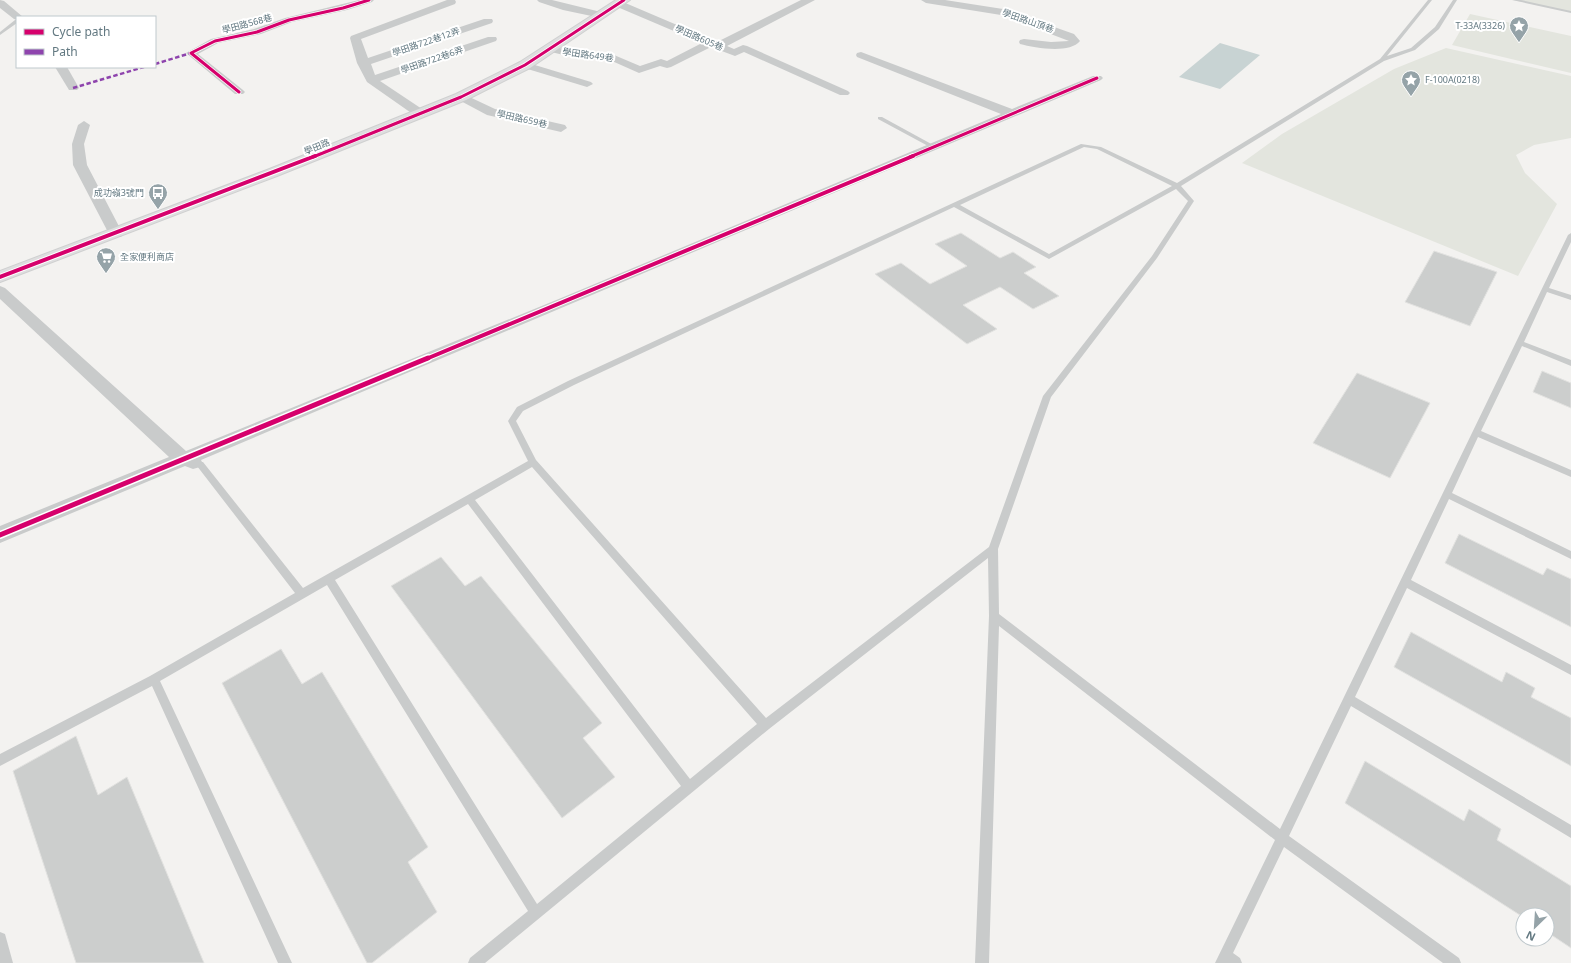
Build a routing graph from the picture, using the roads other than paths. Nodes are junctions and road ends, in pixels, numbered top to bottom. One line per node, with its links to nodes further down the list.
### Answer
1 (369, 0): 32 (street, 學田路568巷)
2 (542, 0): 14 (street)
3 (810, 0): 12 (street)
4 (926, 0): 20 (street, 學田路山頂巷)
5 (1430, 0): 24 (lane)
6 (1455, 0): 24 (lane)
7 (1514, 0): 13 (lane)
8 (452, 2): 25 (street)
9 (621, 2): 14 (main road, 學田路); 21 (street, 學田路605巷)
10 (779, 2): 12 (street)
11 (0, 3): 15 (street)
12 (790, 7): 21 (street)
13 (1571, 12)
14 (601, 15): 22 (main road, 學田路)
15 (17, 16)
16 (488, 20): 25 (street, 學田路722巷12弄)
17 (16, 22): 18 (lane)
18 (0, 34)
19 (492, 39): 29 (street, 學田路722巷6弄)
20 (1024, 42)
21 (714, 44): 22 (street, 學田路649巷); 33 (street, 學田路605巷)
22 (551, 49): 26 (main road, 學田路)
23 (861, 55): 35 (street)
24 (1382, 60): 41 (lane)
25 (364, 63): 29 (street)
26 (525, 65): 30 (street); 34 (main road, 學田路)
27 (62, 68): 31 (street)
28 (1097, 78): 35 (street)
29 (372, 80): 36 (street)
30 (586, 84)
31 (73, 88)
32 (239, 92)
33 (844, 93)
34 (461, 97): 36 (main road, 學田路); 39 (street, 學田路659巷)
35 (1010, 113): 40 (street)
36 (421, 114): 43 (main road, 學田路)
37 (880, 118): 40 (lane)
38 (84, 125): 43 (street)
39 (561, 128)
40 (932, 146): 52 (street)
41 (1177, 186): 42 (lane); 42 (lane); 59 (lane)
42 (955, 205): 53 (lane)
43 (116, 234): 45 (main road, 學田路)
44 (1571, 235): 46 (lane)
45 (0, 277)
46 (1546, 289): 48 (lane); 49 (lane)
47 (0, 291): 52 (street)
48 (1571, 298)
49 (1520, 343): 50 (lane); 51 (lane)
50 (1571, 363)
51 (1477, 433): 55 (lane); 56 (lane)
52 (183, 459): 54 (street); 58 (street)
53 (533, 462): 57 (lane); 68 (lane)
54 (200, 464): 63 (lane)
55 (1571, 474)
56 (1447, 494): 60 (lane); 62 (lane)
57 (469, 499): 61 (lane); 70 (lane)
58 (0, 535)
59 (993, 549): 64 (lane); 68 (lane)
60 (1571, 555)
61 (329, 580): 63 (lane); 73 (lane)
62 (1405, 582): 65 (lane); 67 (lane)
63 (302, 594): 66 (lane)
64 (994, 616): 72 (lane); 79 (lane)
65 (1571, 670)
66 (154, 679): 69 (lane); 77 (lane)
67 (1349, 699): 71 (lane); 72 (lane)
68 (765, 725): 70 (lane)
69 (0, 760)
70 (689, 787): 73 (lane)
71 (1571, 832)
72 (1282, 838): 75 (lane); 80 (lane)
73 (536, 912): 78 (lane)
74 (0, 939): 76 (lane)
75 (1228, 961)
76 (6, 963)
77 (285, 963)
78 (475, 963)
79 (982, 963)
80 (1454, 963)

